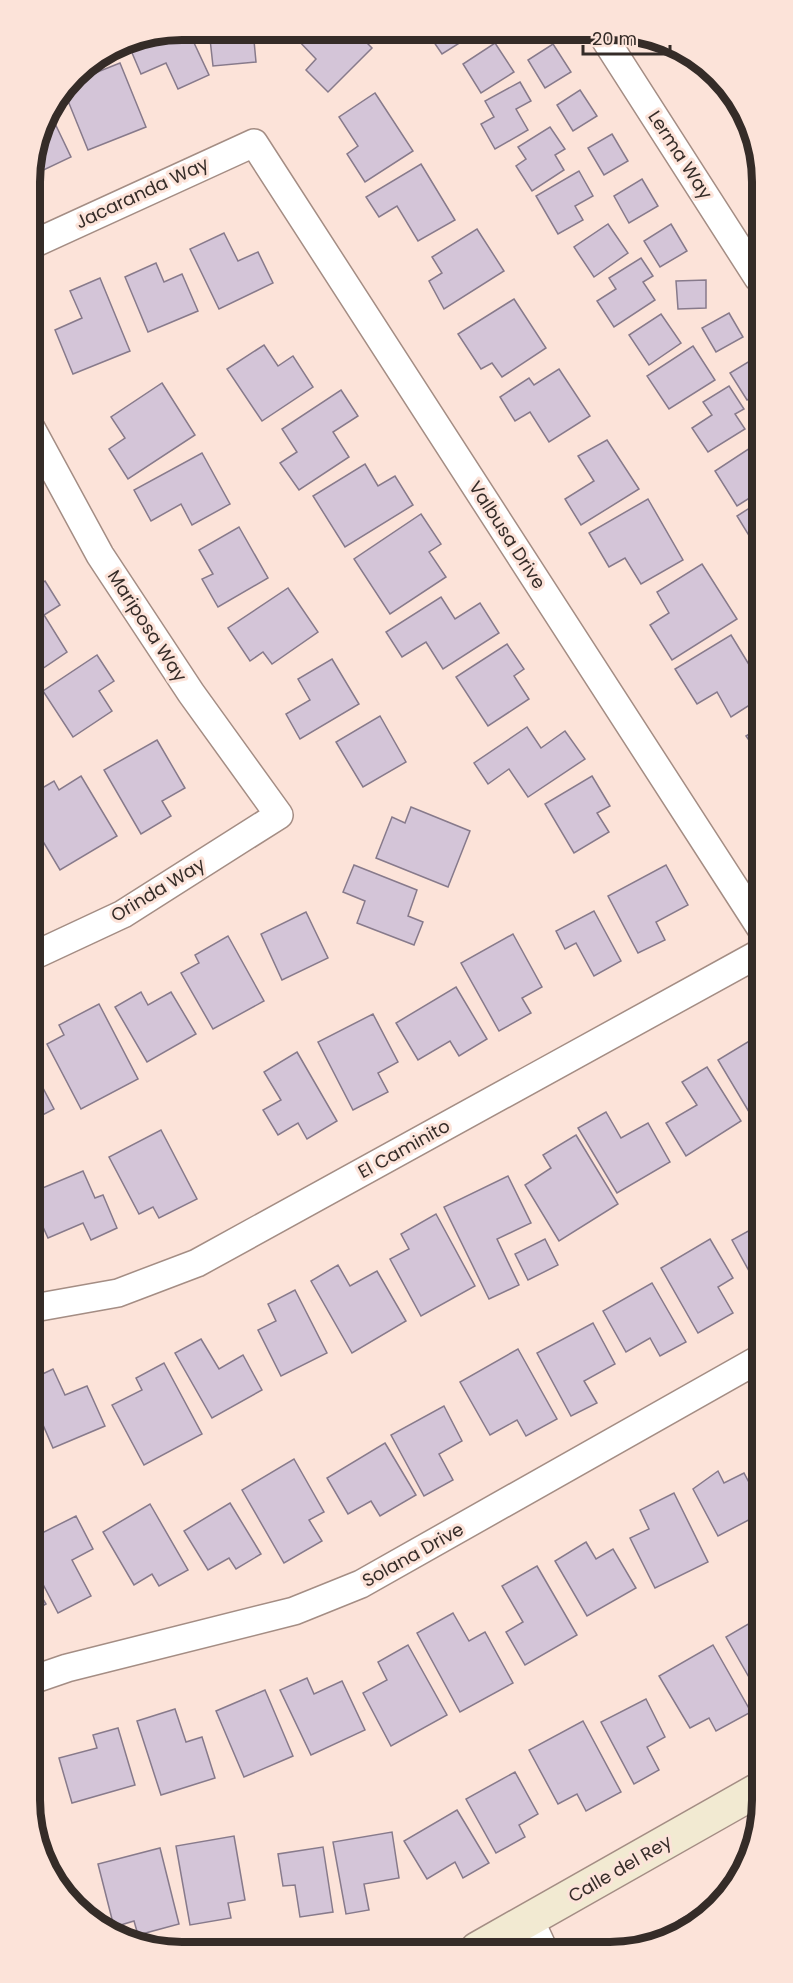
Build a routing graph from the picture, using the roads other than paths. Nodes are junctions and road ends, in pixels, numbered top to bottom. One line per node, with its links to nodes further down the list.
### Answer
1 (605, 40): 4 (street, Lerma Way)
2 (254, 142): 3 (street, Jacaranda Way); 7 (street, Valbusa Drive)
3 (41, 240)
4 (752, 269)
5 (41, 446): 6 (street, Mariposa Way)
6 (279, 815): 8 (street, Orinda Way)
7 (752, 915)
8 (41, 952)
9 (752, 957): 10 (street, El Caminito)
10 (40, 1307)
11 (752, 1363): 12 (street, Solana Drive)
12 (40, 1677)
13 (752, 1794): 14 (street, Calle del Rey)
14 (537, 1934): 15 (street, Calle del Rey)
15 (505, 1942)

